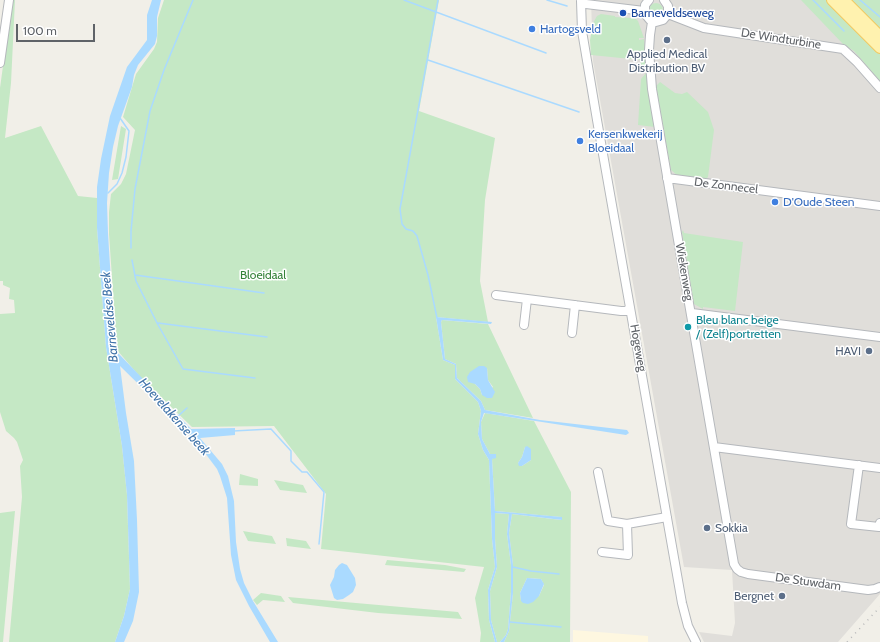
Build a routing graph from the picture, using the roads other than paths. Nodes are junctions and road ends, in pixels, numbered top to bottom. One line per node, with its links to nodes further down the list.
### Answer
1 (9, 0): 12 (street)
2 (599, 0): 7 (street)
3 (664, 0): 8 (street)
4 (832, 0): 11 (main road)
5 (844, 0): 10 (main road)
6 (583, 1): 7 (street, Hogeweg); 19 (street, Hogeweg)
7 (646, 6): 9 (street)
8 (668, 14): 9 (street); 13 (street, De Windturbine)
9 (652, 22): 14 (street, Wiekenweg)
10 (880, 36)
11 (880, 48)
12 (0, 63)
13 (880, 88)
14 (667, 178): 15 (street, De Zonnecel); 20 (street, Wiekenweg)
15 (880, 206)
16 (496, 295): 17 (street)
17 (526, 299): 18 (street); 21 (street)
18 (575, 306): 19 (street); 22 (street)
19 (630, 308): 28 (street, Hogeweg)
20 (692, 313): 23 (street); 24 (street, Wiekenweg)
21 (524, 325)
22 (572, 333)
23 (880, 337)
24 (714, 447): 25 (street); 32 (street, Wiekenweg)
25 (859, 465): 26 (street); 29 (street)
26 (880, 468)
27 (598, 472): 30 (street)
28 (667, 517): 30 (street); 34 (street, Hogeweg)
29 (880, 523)
30 (627, 524): 31 (street)
31 (602, 552)
32 (737, 569): 33 (street, De Stuwdam)
33 (880, 587)
34 (696, 642)

